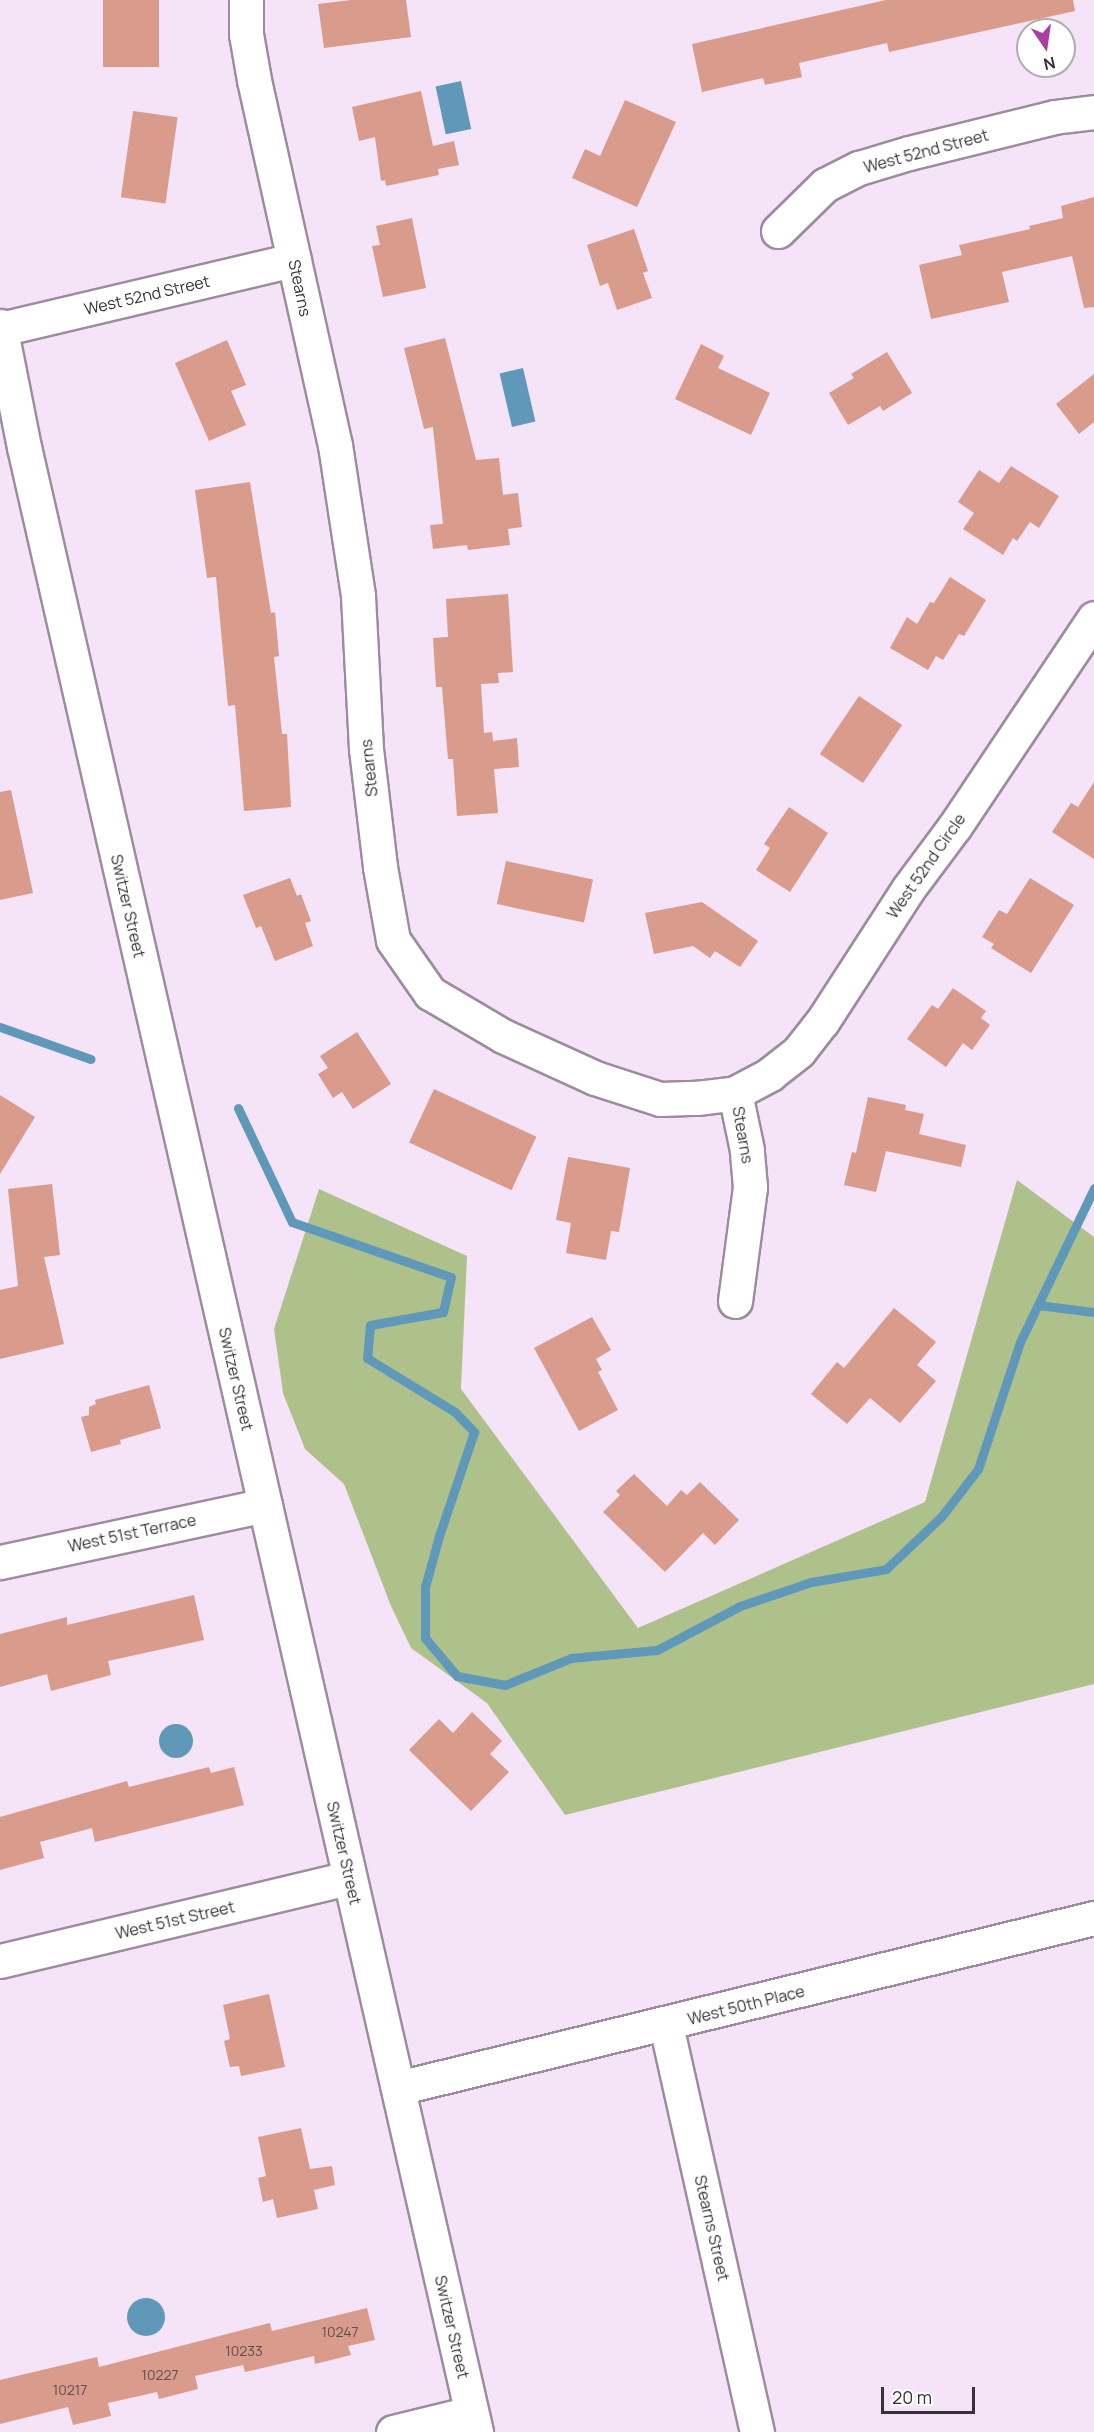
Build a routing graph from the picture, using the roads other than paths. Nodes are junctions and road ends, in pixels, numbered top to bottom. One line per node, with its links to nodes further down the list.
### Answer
1 (246, 0): 4 (street, Stearns)
2 (1094, 112): 3 (street, West 52nd Street)
3 (778, 231)
4 (294, 260): 5 (street, West 52nd Street); 8 (street, Stearns)
5 (0, 328): 6 (street, Switzer Street)
6 (12, 449): 10 (street, Switzer Street)
7 (1094, 618): 8 (street, West 52nd Circle)
8 (735, 1093): 9 (street, Stearns)
9 (735, 1301)
10 (265, 1505): 11 (street, West 51st Terrace); 12 (street, Switzer Street)
11 (0, 1562)
12 (349, 1878): 14 (street, West 51st Street); 16 (street, Switzer Street)
13 (1094, 1918): 15 (street, West 50th Place)
14 (0, 1961)
15 (666, 2025): 16 (street, West 50th Place); 19 (street, Stearns Street)
16 (398, 2088): 17 (street, Switzer Street)
17 (473, 2423): 18 (street)
18 (393, 2432)
19 (757, 2432)

